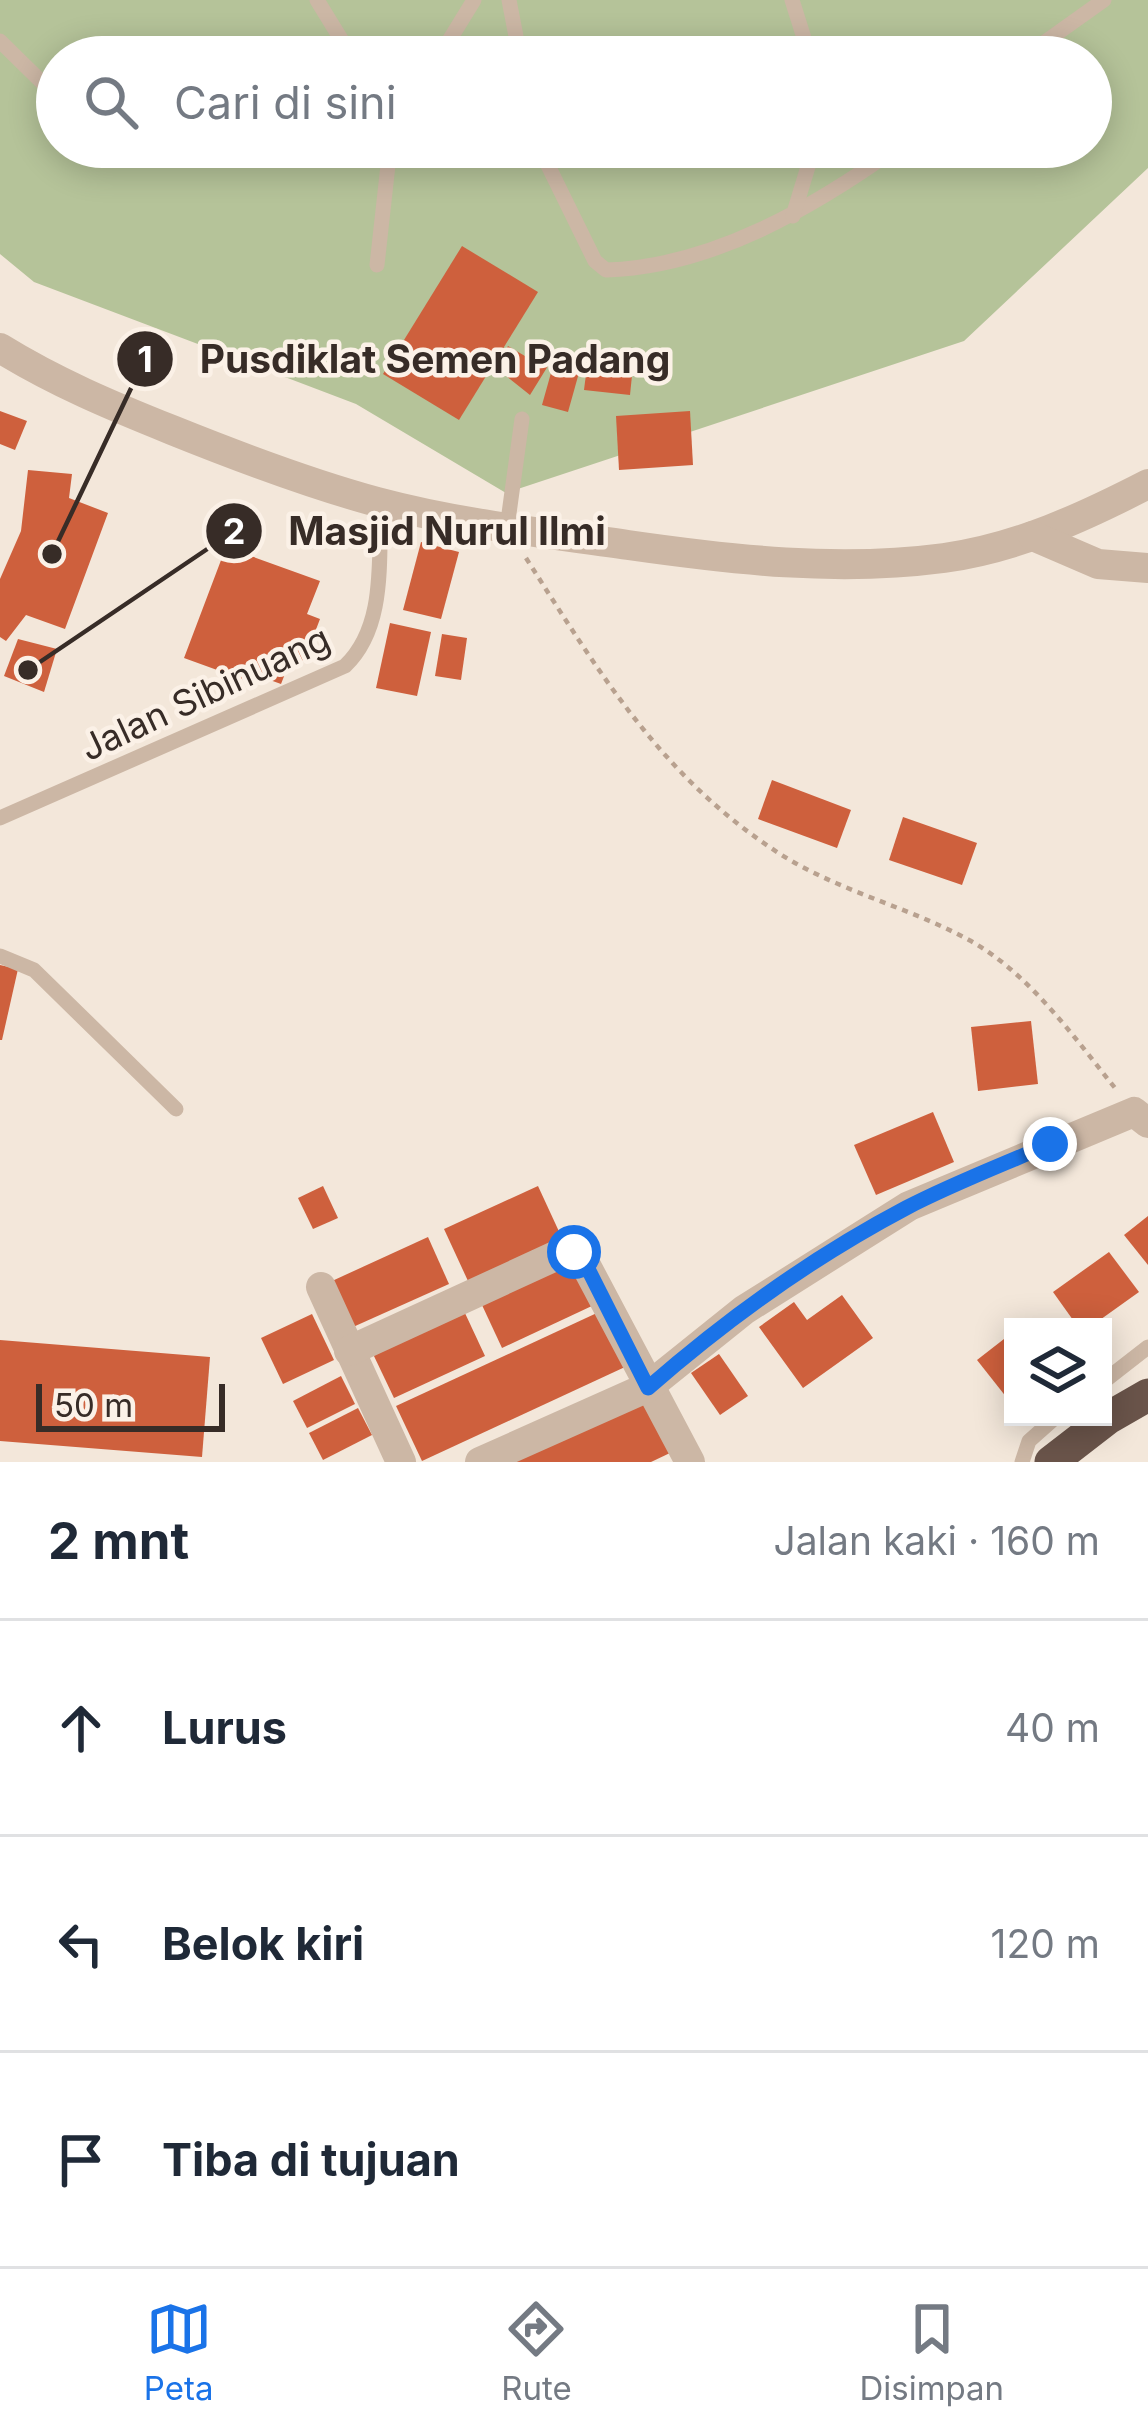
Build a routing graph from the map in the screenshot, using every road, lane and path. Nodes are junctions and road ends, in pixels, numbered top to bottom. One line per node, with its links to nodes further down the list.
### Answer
1 (317, 0): 6 (lane)
2 (474, 0): 7 (lane)
3 (509, 0): 8 (lane)
4 (792, 0): 9 (lane)
5 (1103, 0): 10 (lane)
6 (339, 36)
7 (452, 36)
8 (516, 36)
9 (803, 36)
10 (1053, 36)
11 (0, 41): 12 (lane)
12 (36, 76)
13 (388, 168): 18 (lane)
14 (549, 168): 17 (lane)
15 (808, 168): 17 (lane)
16 (866, 168): 17 (lane)
17 (793, 216)
18 (377, 266)
19 (0, 348): 22 (street)
20 (522, 419): 23 (lane)
21 (1148, 484): 24 (street)
22 (381, 503): 23 (street); 26 (lane, Jalan Sibinuang)
23 (507, 528): 24 (street); 29 (path)
24 (1034, 536): 25 (street)
25 (1148, 568)
26 (0, 818)
27 (0, 956): 28 (lane)
28 (176, 1109)
29 (1141, 1118): 34 (street)
30 (321, 1288): 32 (street)
31 (1148, 1347): 33 (lane)
32 (349, 1352): 34 (street); 37 (street)
33 (1112, 1375)
34 (648, 1388): 38 (street); 39 (street)
35 (1148, 1395): 41 (highway)
36 (1047, 1426): 40 (lane)
37 (401, 1462)
38 (480, 1462)
39 (690, 1462)
40 (1022, 1462)
41 (1051, 1462)

